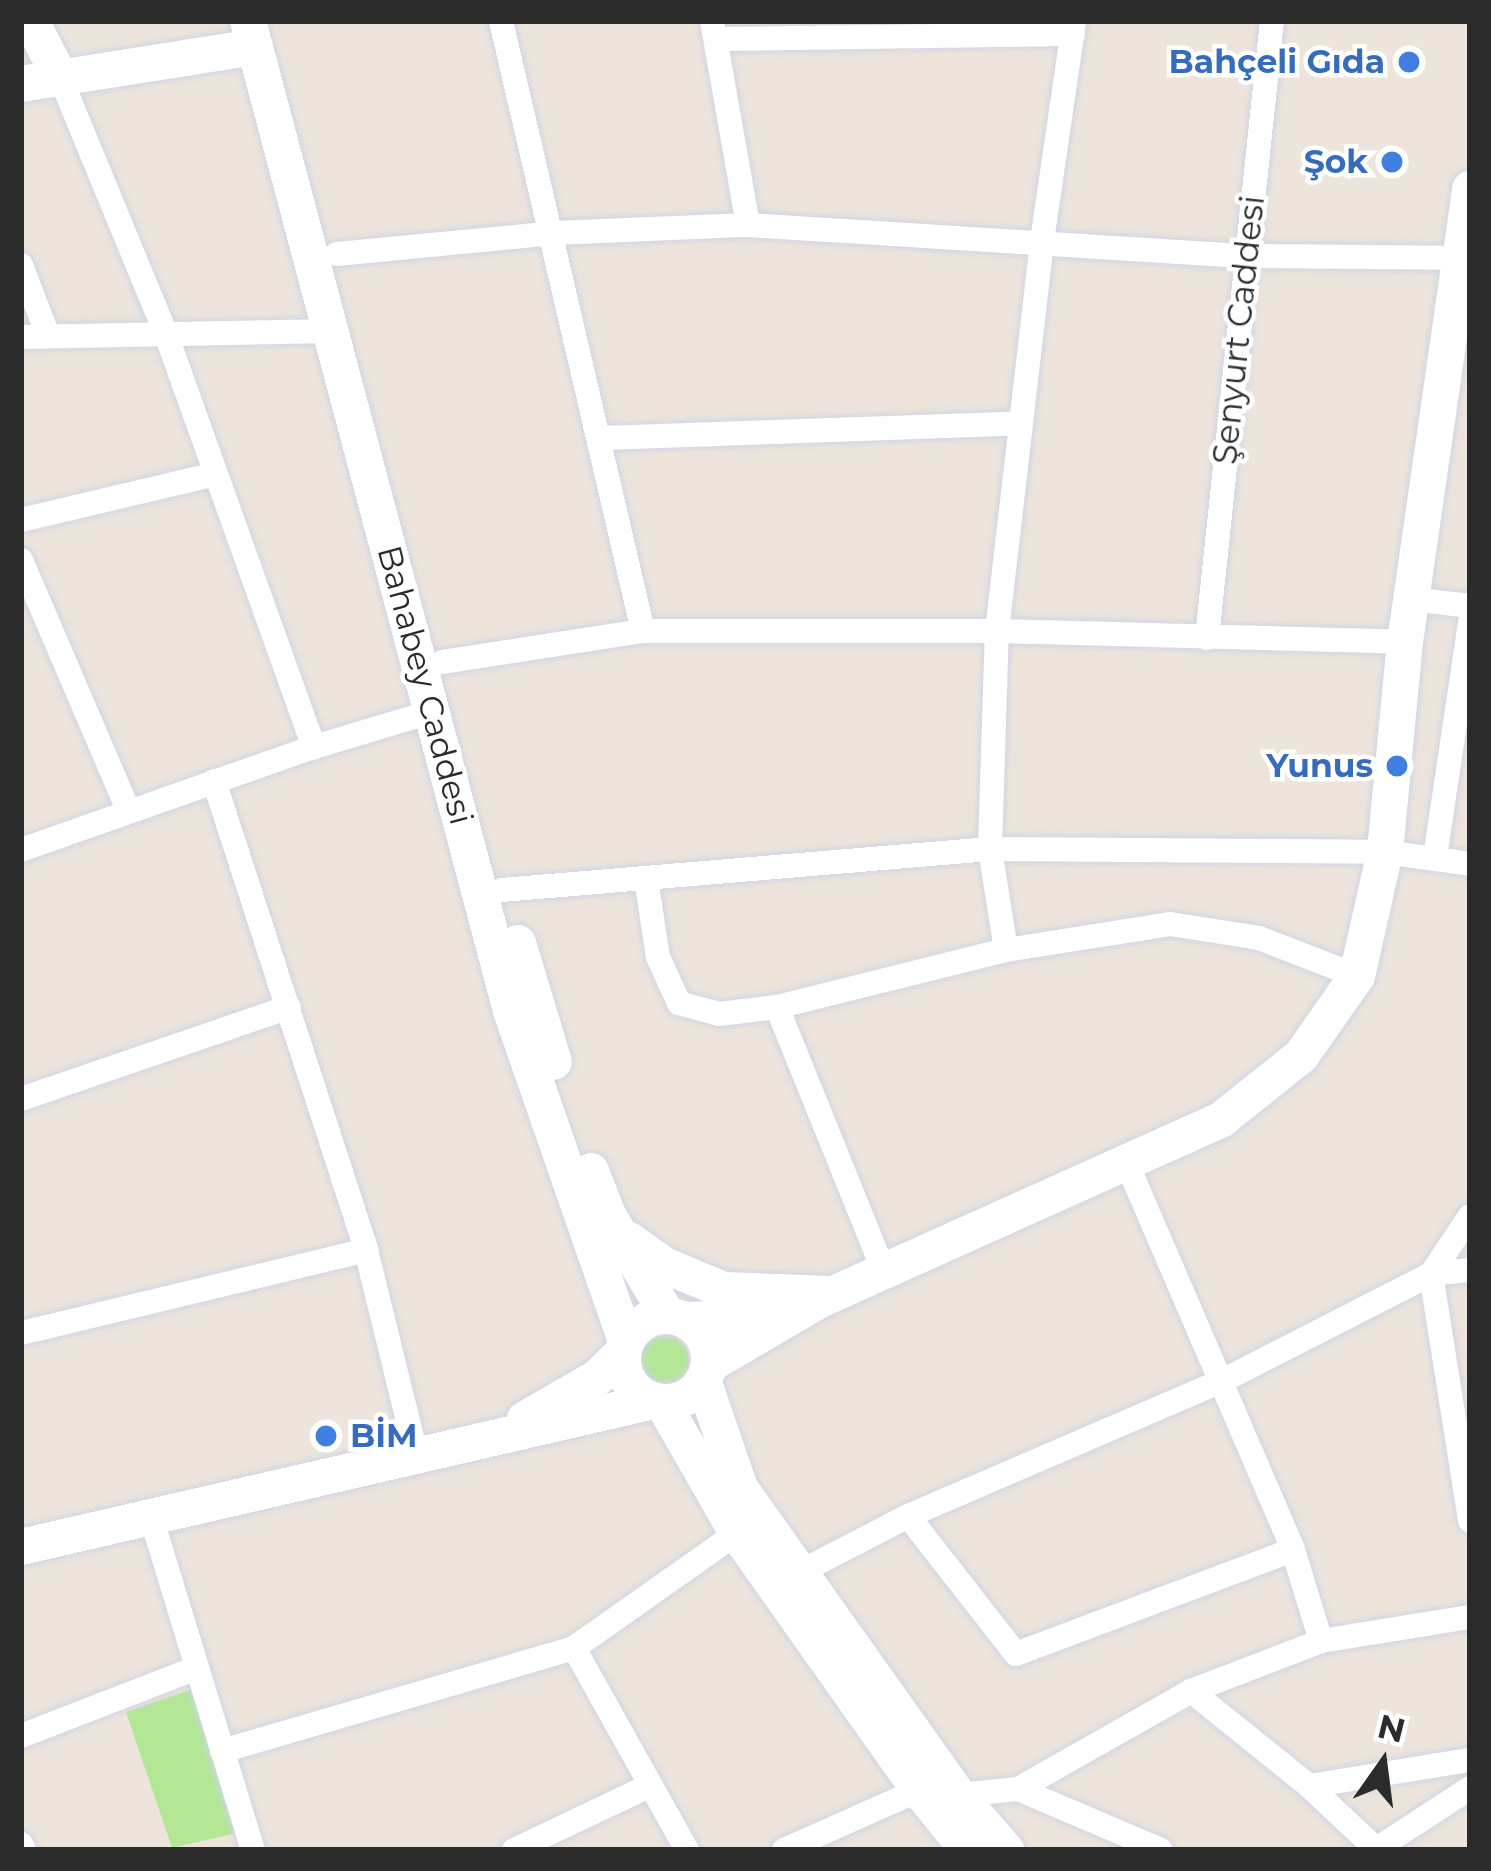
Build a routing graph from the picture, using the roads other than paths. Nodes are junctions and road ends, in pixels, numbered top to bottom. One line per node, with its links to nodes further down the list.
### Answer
1 (31, 21): 7 (street)
2 (501, 21): 11 (street)
3 (1273, 21): 14 (street, Şenyurt Caddesi)
4 (1074, 27): 6 (street); 12 (street)
5 (259, 30): 7 (street); 13 (street, Bahabey Caddesi); 17 (street, Bahabey Caddesi)
6 (715, 30): 10 (street)
7 (60, 77): 8 (street); 20 (street)
8 (21, 84)
9 (1470, 189): 15 (street)
10 (748, 225): 11 (street); 12 (street)
11 (554, 233): 13 (street); 22 (street)
12 (1042, 241): 14 (street); 21 (street)
13 (338, 254): 33 (street, Bahabey Caddesi)
14 (1246, 256): 15 (street); 31 (street, Şenyurt Caddesi)
15 (1466, 258): 26 (street)
16 (21, 265): 18 (street)
17 (332, 331): 20 (street); 34 (street, Bahabey Caddesi)
18 (47, 333): 19 (street); 20 (street)
19 (21, 337)
20 (167, 337): 23 (street)
21 (1020, 423): 22 (street); 30 (street)
22 (599, 438): 29 (street)
23 (216, 474): 24 (street); 35 (street)
24 (21, 520)
25 (21, 560): 37 (street)
26 (1412, 599): 27 (street); 32 (street)
27 (1470, 606)
28 (1470, 623): 41 (street)
29 (643, 631): 30 (street); 33 (street)
30 (997, 631): 31 (street); 39 (street)
31 (1207, 638): 32 (street)
32 (1405, 642): 40 (street)
33 (442, 662): 44 (street, Bahabey Caddesi)
34 (431, 712): 35 (street); 60 (street, Bahabey Caddesi)
35 (314, 747): 36 (street)
36 (214, 781): 37 (street); 47 (street)
37 (128, 810): 38 (street)
38 (21, 850)
39 (990, 850): 40 (street); 43 (street); 45 (street)
40 (1384, 852): 41 (street); 46 (street)
41 (1435, 857): 42 (street)
42 (1470, 864)
43 (646, 878): 44 (street); 48 (street)
44 (502, 890): 51 (street, Bahabey Caddesi)
45 (1006, 950): 46 (street); 48 (street)
46 (1357, 976): 50 (street)
47 (289, 1007): 49 (street); 53 (street)
48 (777, 1007): 55 (street)
49 (21, 1100)
50 (1128, 1166): 55 (street); 62 (street)
51 (608, 1215): 57 (street); 58 (street, Bahabey Caddesi)
52 (1470, 1216): 56 (street)
53 (366, 1250): 59 (street); 65 (street)
54 (1470, 1270): 56 (street)
55 (884, 1272): 57 (street)
56 (1431, 1274): 62 (street); 68 (street)
57 (827, 1297): 58 (street); 61 (street)
58 (676, 1318): 60 (street); 61 (street)
59 (21, 1334)
60 (625, 1347): 63 (street); 64 (street)
61 (706, 1373): 63 (street); 72 (street)
62 (1222, 1381): 66 (street); 71 (street)
63 (658, 1401): 64 (street); 69 (street)
64 (501, 1433): 65 (street)
65 (416, 1453): 67 (street)
66 (908, 1516): 71 (street); 72 (street)
67 (152, 1520): 70 (street); 76 (street)
68 (1470, 1520)
69 (736, 1533): 75 (street); 85 (street)
70 (21, 1547)
71 (1293, 1550): 74 (street)
72 (802, 1571): 86 (street)
73 (1470, 1617): 74 (street)
74 (1321, 1641): 77 (street)
75 (574, 1648): 79 (street); 81 (street)
76 (196, 1668): 78 (street); 79 (street)
77 (1190, 1691): 82 (street); 84 (street)
78 (21, 1736)
79 (222, 1751): 87 (street)
80 (1470, 1760): 82 (street)
81 (649, 1786): 88 (street); 89 (street)
82 (1309, 1786): 94 (street)
83 (1470, 1788): 94 (street)
84 (1018, 1789): 86 (street); 93 (street)
85 (919, 1790): 90 (street); 91 (street)
86 (958, 1795): 92 (street)
87 (253, 1850)
88 (514, 1850)
89 (687, 1850)
90 (784, 1850)
91 (968, 1850)
92 (1006, 1850)
93 (1161, 1850)
94 (1376, 1850)

